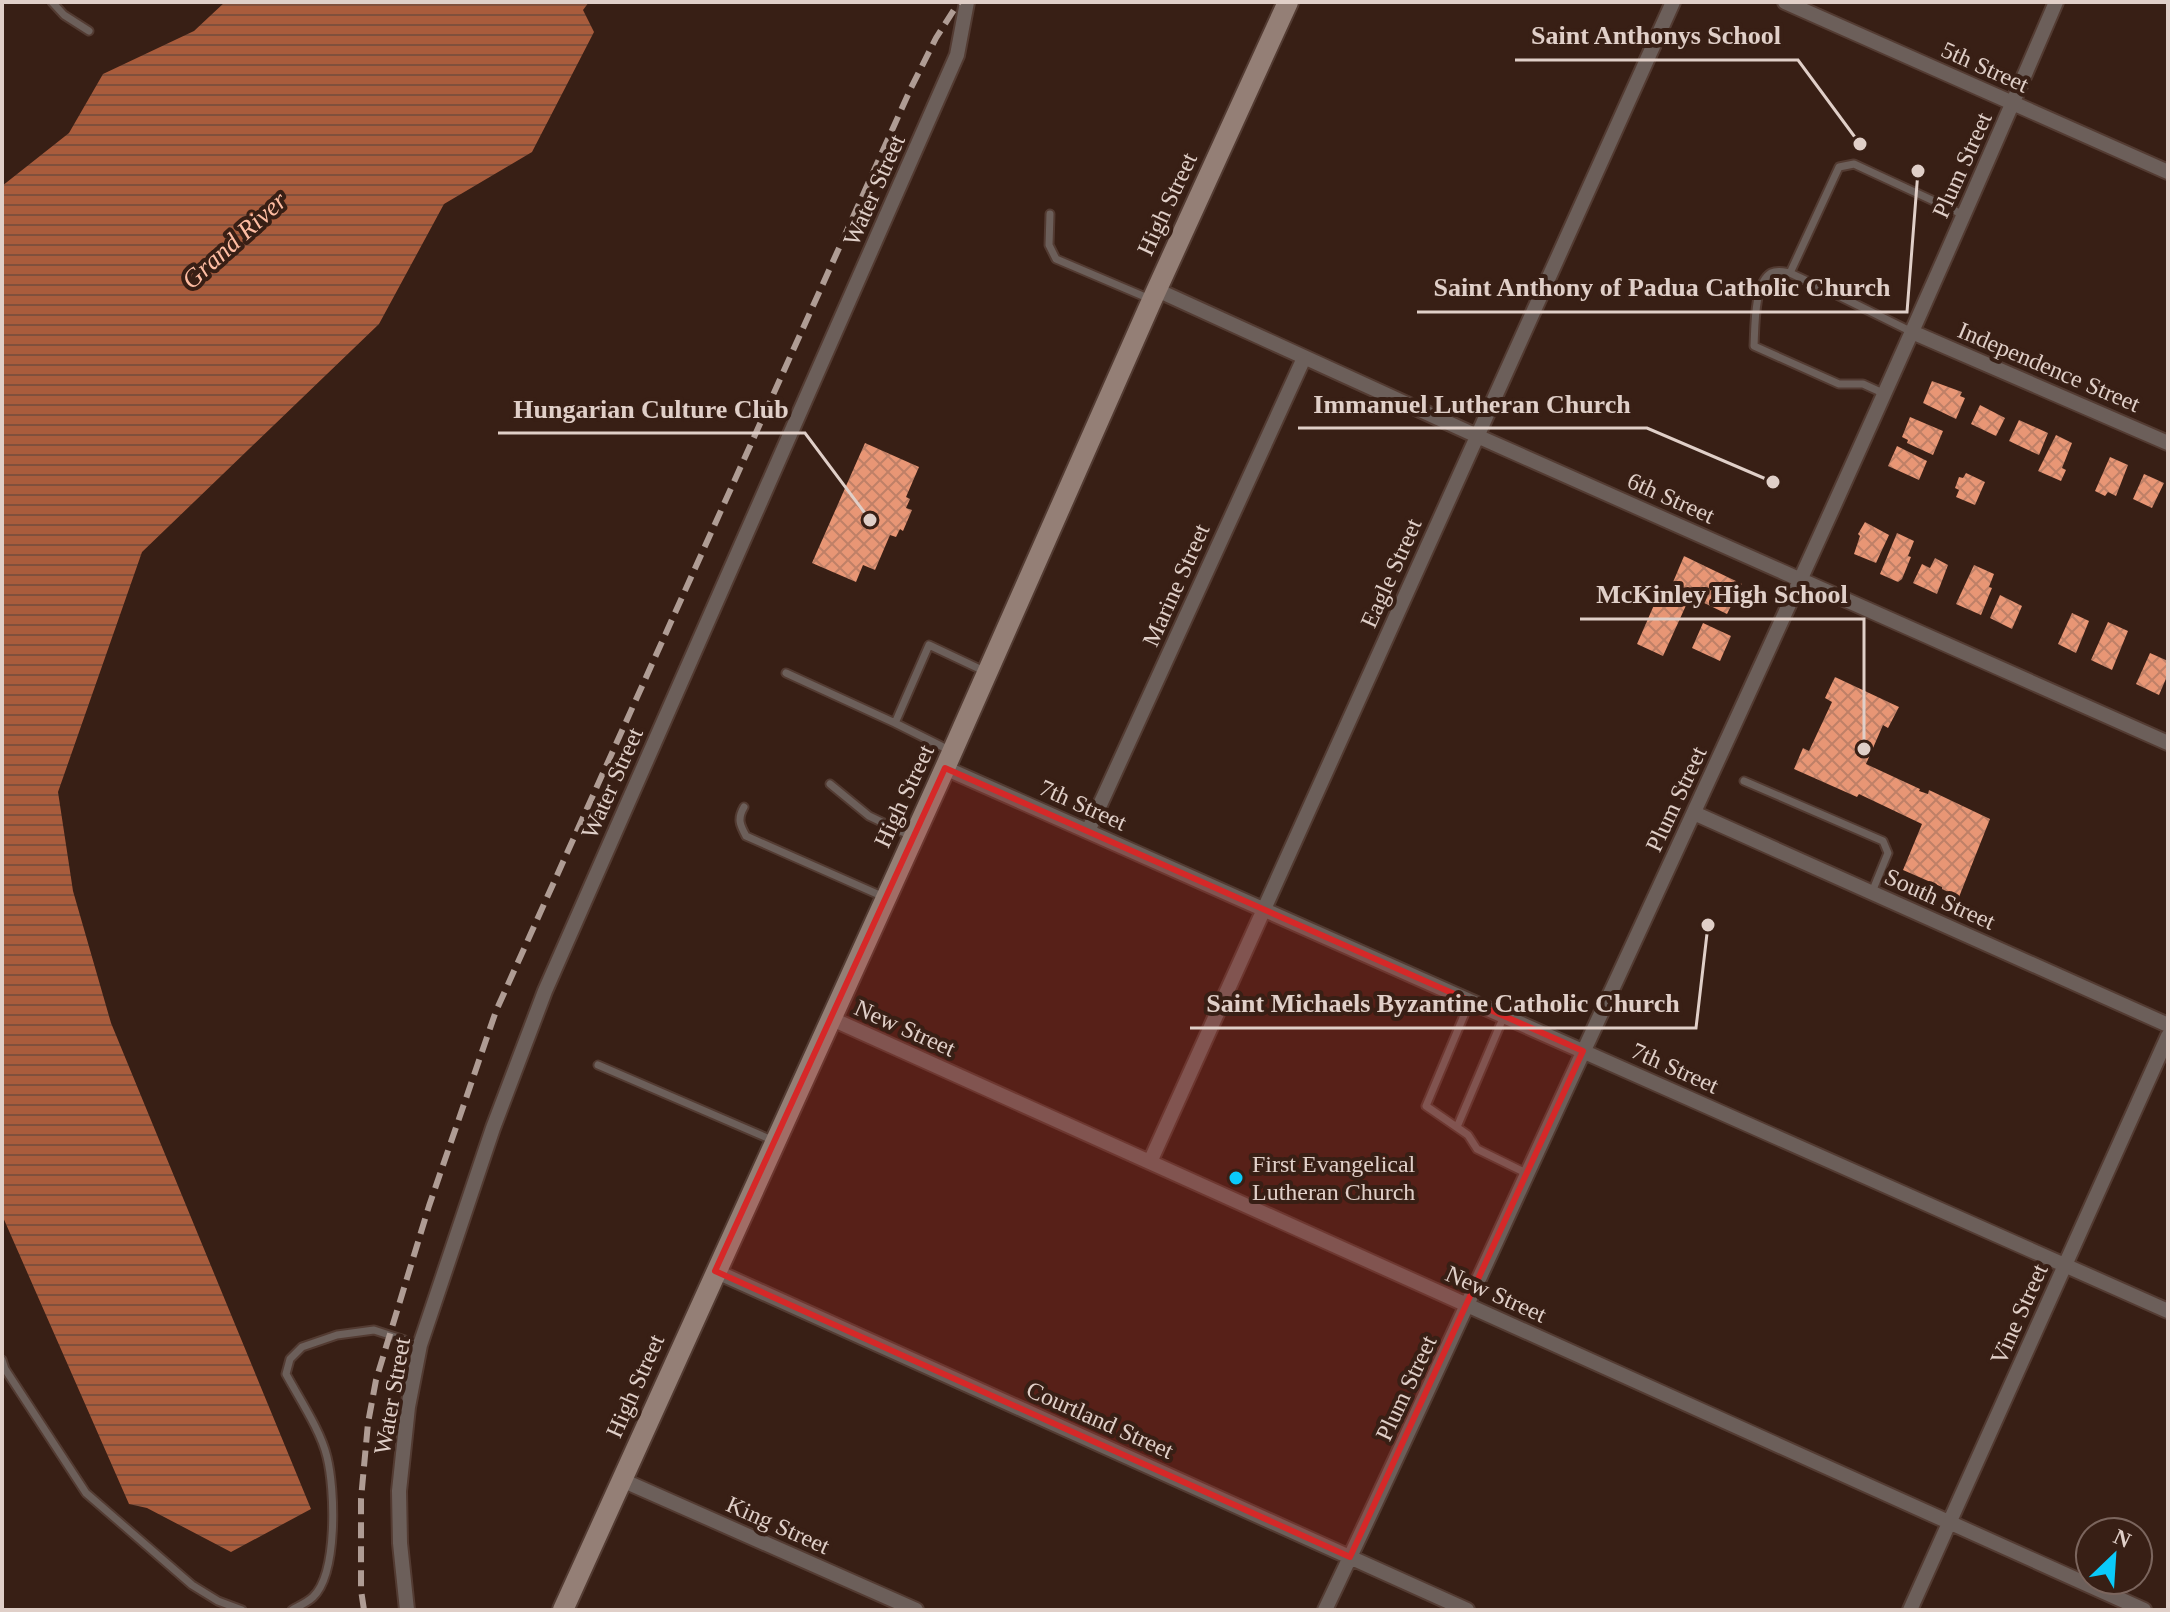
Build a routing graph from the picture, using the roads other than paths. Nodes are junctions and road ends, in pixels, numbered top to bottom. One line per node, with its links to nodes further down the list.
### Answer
1 (52, 2): 7 (lane)
2 (967, 2): 51 (street, Water Street)
3 (1288, 2): 14 (street, High Street)
4 (1673, 2): 19 (street, Eagle Street)
5 (1785, 2): 8 (street, 5th Street)
6 (2056, 2): 8 (street, Plum Street)
7 (89, 31)
8 (2013, 103): 9 (street, 5th Street); 11 (street, Plum Street)
9 (2168, 172)
10 (1050, 214): 14 (lane)
11 (1964, 215): 12 (lane); 16 (street, Plum Street)
12 (1790, 273): 13 (lane); 18 (lane)
13 (1822, 288)
14 (1155, 295): 17 (street, 6th Street); 22 (street, High Street)
15 (1837, 295): 16 (lane)
16 (1912, 332): 18 (street, Plum Street); 20 (street, Independence Street)
17 (1304, 358): 19 (street, 6th Street); 31 (street, Marine Street)
18 (1885, 394): 21 (street, Plum Street)
19 (1477, 436): 21 (street, 6th Street); 35 (street, Eagle Street)
20 (2168, 443)
21 (1800, 579): 25 (street, 6th Street); 30 (street, Plum Street)
22 (988, 672): 24 (lane); 26 (street, High Street)
23 (786, 673): 24 (lane)
24 (895, 723): 26 (lane)
25 (2168, 743)
26 (949, 760): 31 (street, 7th Street); 32 (street, High Street)
27 (1744, 781): 33 (lane)
28 (830, 784): 32 (lane)
29 (744, 807): 34 (lane)
30 (1694, 813): 33 (street, South Street); 41 (street, Plum Street)
31 (1088, 831): 35 (street, 7th Street)
32 (913, 837): 34 (street, High Street)
33 (1872, 892): 39 (street, South Street)
34 (886, 898): 38 (street, High Street)
35 (1264, 909): 36 (street, 7th Street); 45 (street, Eagle Street)
36 (1470, 1001): 37 (street, 7th Street); 43 (lane)
37 (1504, 1016): 41 (street, 7th Street); 43 (lane)
38 (830, 1018): 44 (street, High Street); 45 (street, New Street)
39 (2168, 1025)
40 (2168, 1036): 47 (street, Vine Street)
41 (1583, 1051): 46 (street, Plum Street); 47 (street, 7th Street)
42 (598, 1065): 44 (lane)
43 (1457, 1127): 46 (lane)
44 (774, 1140): 48 (street, High Street)
45 (1150, 1162): 49 (street, New Street)
46 (1528, 1174): 49 (street, Plum Street)
47 (2065, 1265): 50 (street, 7th Street); 55 (street, Vine Street)
48 (715, 1271): 54 (street, High Street); 56 (street, Courtland Street)
49 (1468, 1306): 55 (street, New Street); 56 (street, Plum Street)
50 (2168, 1311)
51 (420, 1345): 58 (lane); 59 (street, Water Street)
52 (2, 1360): 53 (lane)
53 (4, 1368): 57 (lane)
54 (622, 1480): 60 (street, High Street); 61 (street, King Street)
55 (1949, 1522): 64 (street, Vine Street); 65 (street, New Street)
56 (1350, 1557): 62 (street, Plum Street); 63 (street, Courtland Street)
57 (242, 1610)
58 (292, 1610)
59 (407, 1610)
60 (563, 1610)
61 (916, 1610)
62 (1325, 1610)
63 (1467, 1610)
64 (1910, 1610)
65 (2144, 1610)

